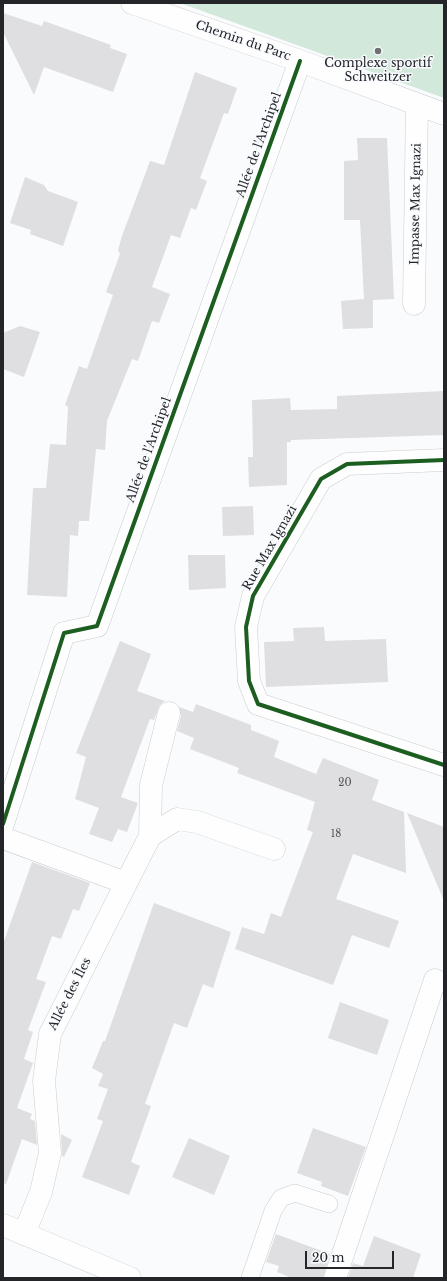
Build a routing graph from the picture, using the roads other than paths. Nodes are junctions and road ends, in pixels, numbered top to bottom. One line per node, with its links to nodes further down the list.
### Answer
1 (132, 3): 2 (street, Chemin du Parc)
2 (300, 61): 3 (street, Chemin du Parc); 9 (street, Allée de l'Archipel)
3 (417, 104): 4 (street, Chemin du Parc); 5 (street, Impasse Max Ignazi)
4 (444, 114)
5 (414, 304)
6 (444, 460): 8 (street, Rue Max Ignazi)
7 (169, 713): 10 (street, Allée des Îles)
8 (444, 765)
9 (3, 824)
10 (150, 836): 12 (street); 13 (street, Allée des Îles)
11 (3, 838): 13 (street)
12 (274, 849)
13 (126, 883): 17 (street, Allée des Îles)
14 (434, 980): 20 (street)
15 (329, 1204): 19 (lane)
16 (3, 1225): 17 (street)
17 (24, 1234): 18 (street)
18 (130, 1278)
19 (250, 1278)
20 (335, 1278)

